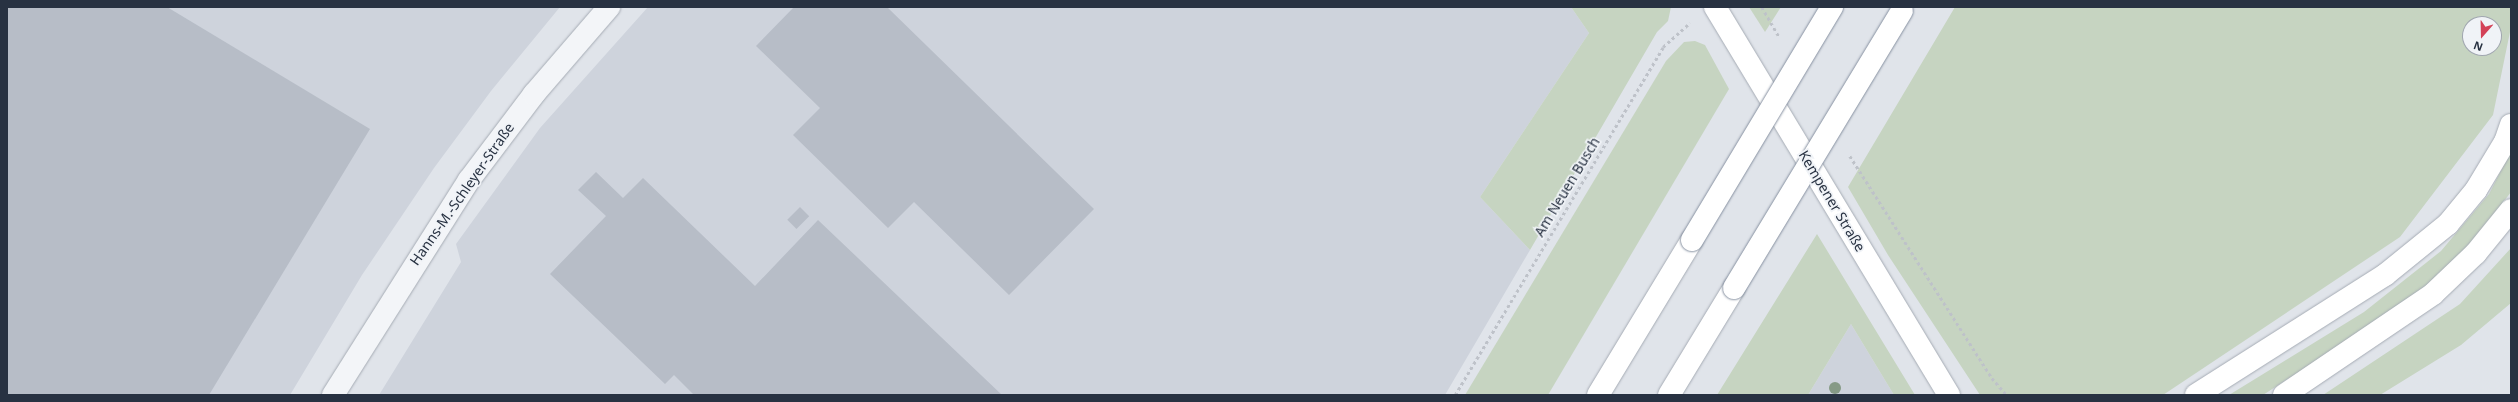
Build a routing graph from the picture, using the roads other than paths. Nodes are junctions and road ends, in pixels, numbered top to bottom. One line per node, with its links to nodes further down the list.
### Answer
1 (609, 7): 7 (street, Hanns-M.-Schleyer-Straße)
2 (1715, 7): 10 (main road, Kempener Straße)
3 (1832, 7): 8 (main road, bridge)
4 (1904, 8): 9 (main road, bridge)
5 (2511, 125): 11 (main road)
6 (2511, 210): 12 (main road)
7 (333, 395)
8 (1598, 395)
9 (1669, 395)
10 (1949, 395)
11 (2196, 395)
12 (2284, 395)

